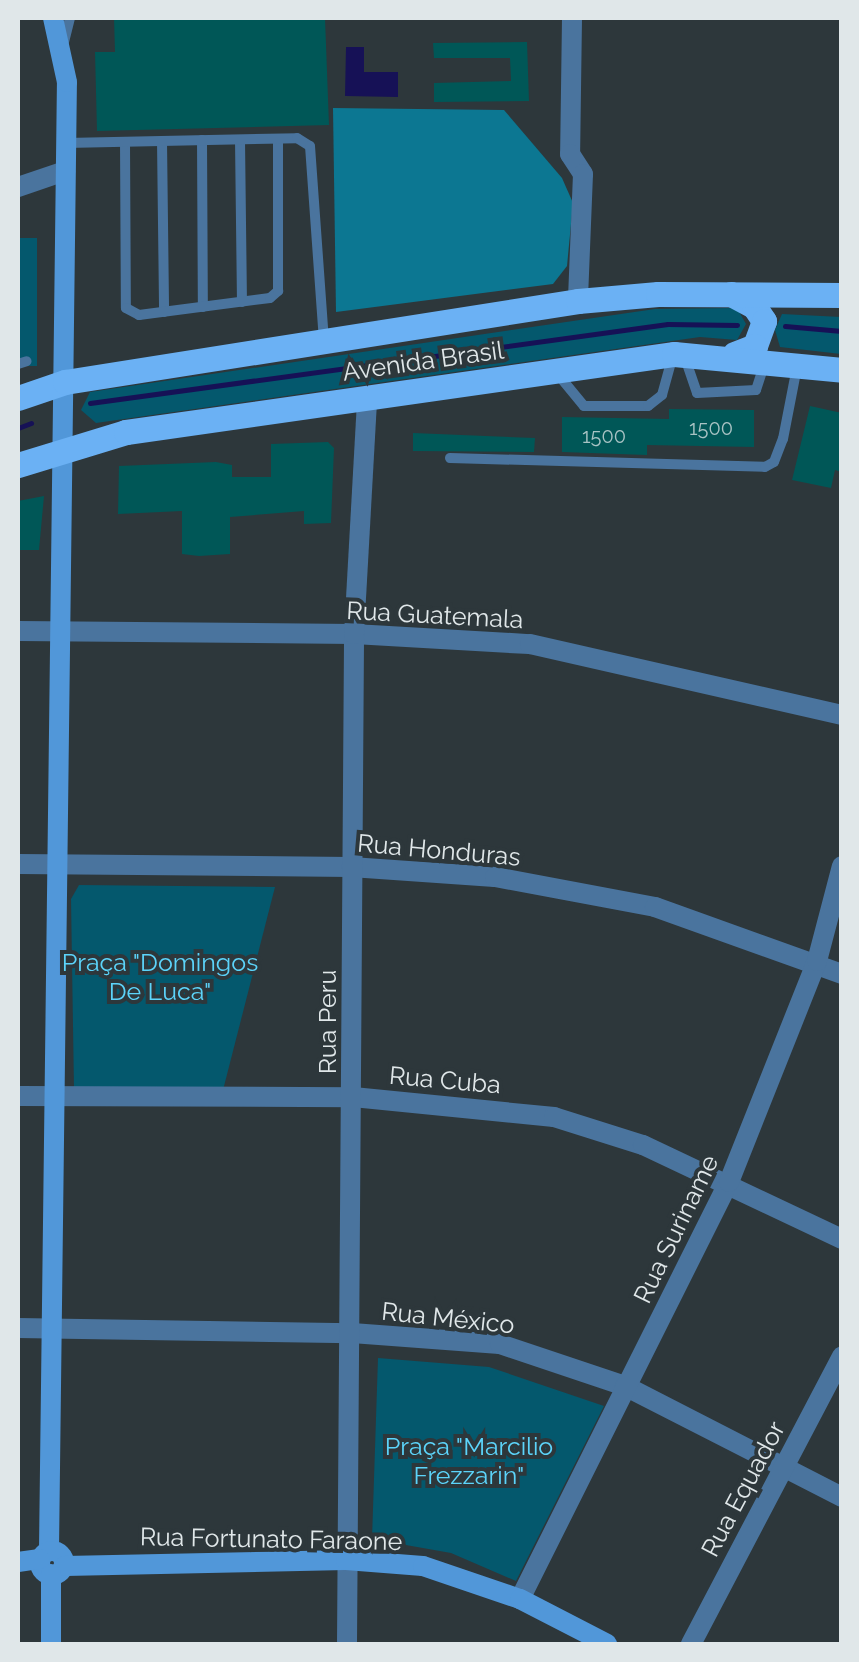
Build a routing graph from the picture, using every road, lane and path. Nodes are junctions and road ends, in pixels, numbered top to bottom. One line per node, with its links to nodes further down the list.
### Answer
1 (53, 18): 4 (main road)
2 (70, 18): 4 (lane)
3 (572, 18): 15 (street)
4 (62, 47): 10 (main road)
5 (278, 138): 7 (lane); 16 (lane); 19 (lane)
6 (202, 140): 7 (lane); 8 (lane); 17 (lane)
7 (240, 140): 16 (lane)
8 (162, 141): 9 (lane); 18 (lane)
9 (124, 142): 10 (lane); 18 (lane)
10 (66, 143): 11 (main road)
11 (65, 172): 12 (street); 26 (main road)
12 (18, 187)
13 (729, 294): 14 (main road, Avenida Brasil); 15 (main road, Avenida Brasil); 21 (main road)
14 (842, 294)
15 (578, 301): 19 (main road, Avenida Brasil)
16 (242, 302): 17 (lane)
17 (203, 307): 18 (lane)
18 (164, 312)
19 (324, 341): 26 (main road, Avenida Brasil)
20 (679, 354): 21 (main road, Avenida Brasil); 22 (lane); 25 (main road, Avenida Brasil); 25 (lane)
21 (724, 354): 22 (main road, Avenida Brasil)
22 (766, 358): 23 (main road, Avenida Brasil)
23 (798, 362): 24 (main road, Avenida Brasil); 30 (lane)
24 (842, 370)
25 (555, 371): 28 (main road, Avenida Brasil)
26 (65, 382): 27 (main road, Avenida Brasil); 29 (main road)
27 (18, 398)
28 (367, 400): 29 (main road, Avenida Brasil); 34 (street, Rua Peru)
29 (63, 449): 31 (main road, Avenida Brasil); 33 (main road)
30 (450, 458)
31 (18, 466)
32 (18, 631): 33 (street, Rua Guatemala)
33 (59, 632): 34 (street, Rua Guatemala); 37 (main road)
34 (354, 634): 35 (street, Rua Guatemala); 39 (street, Rua Peru)
35 (842, 715)
36 (18, 864): 37 (street, Rua Honduras)
37 (57, 864): 39 (street, Rua Honduras); 43 (main road)
38 (842, 866): 40 (street, Rua Suriname)
39 (352, 867): 40 (street, Rua Honduras); 44 (street, Rua Peru)
40 (816, 961): 41 (street, Rua Honduras); 45 (street, Rua Suriname)
41 (842, 974)
42 (18, 1096): 43 (street, Rua Cuba)
43 (55, 1097): 44 (street, Rua Cuba); 48 (main road)
44 (352, 1098): 45 (street, Rua Cuba); 49 (street, Rua Peru)
45 (729, 1182): 46 (street, Rua Cuba); 51 (street, Rua Suriname)
46 (842, 1240)
47 (18, 1328): 48 (street, Rua México)
48 (54, 1329): 49 (street, Rua México); 55 (main road)
49 (352, 1333): 51 (street, Rua México); 54 (street, Rua Peru)
50 (842, 1356): 52 (street, Rua Equador)
51 (625, 1386): 52 (street, Rua México); 57 (street, Rua Suriname)
52 (783, 1466): 53 (street, Rua México); 61 (street, Rua Equador)
53 (842, 1496)
54 (346, 1560): 55 (main road, Rua Fortunato Faraone); 57 (main road, Rua Fortunato Faraone); 59 (street, Rua Peru)
55 (52, 1562): 56 (main road, Rua Fortunato Faraone); 58 (main road)
56 (18, 1563)
57 (520, 1599): 60 (main road, Rua Fortunato Faraone)
58 (52, 1644)
59 (347, 1644)
60 (607, 1644)
61 (690, 1644)

